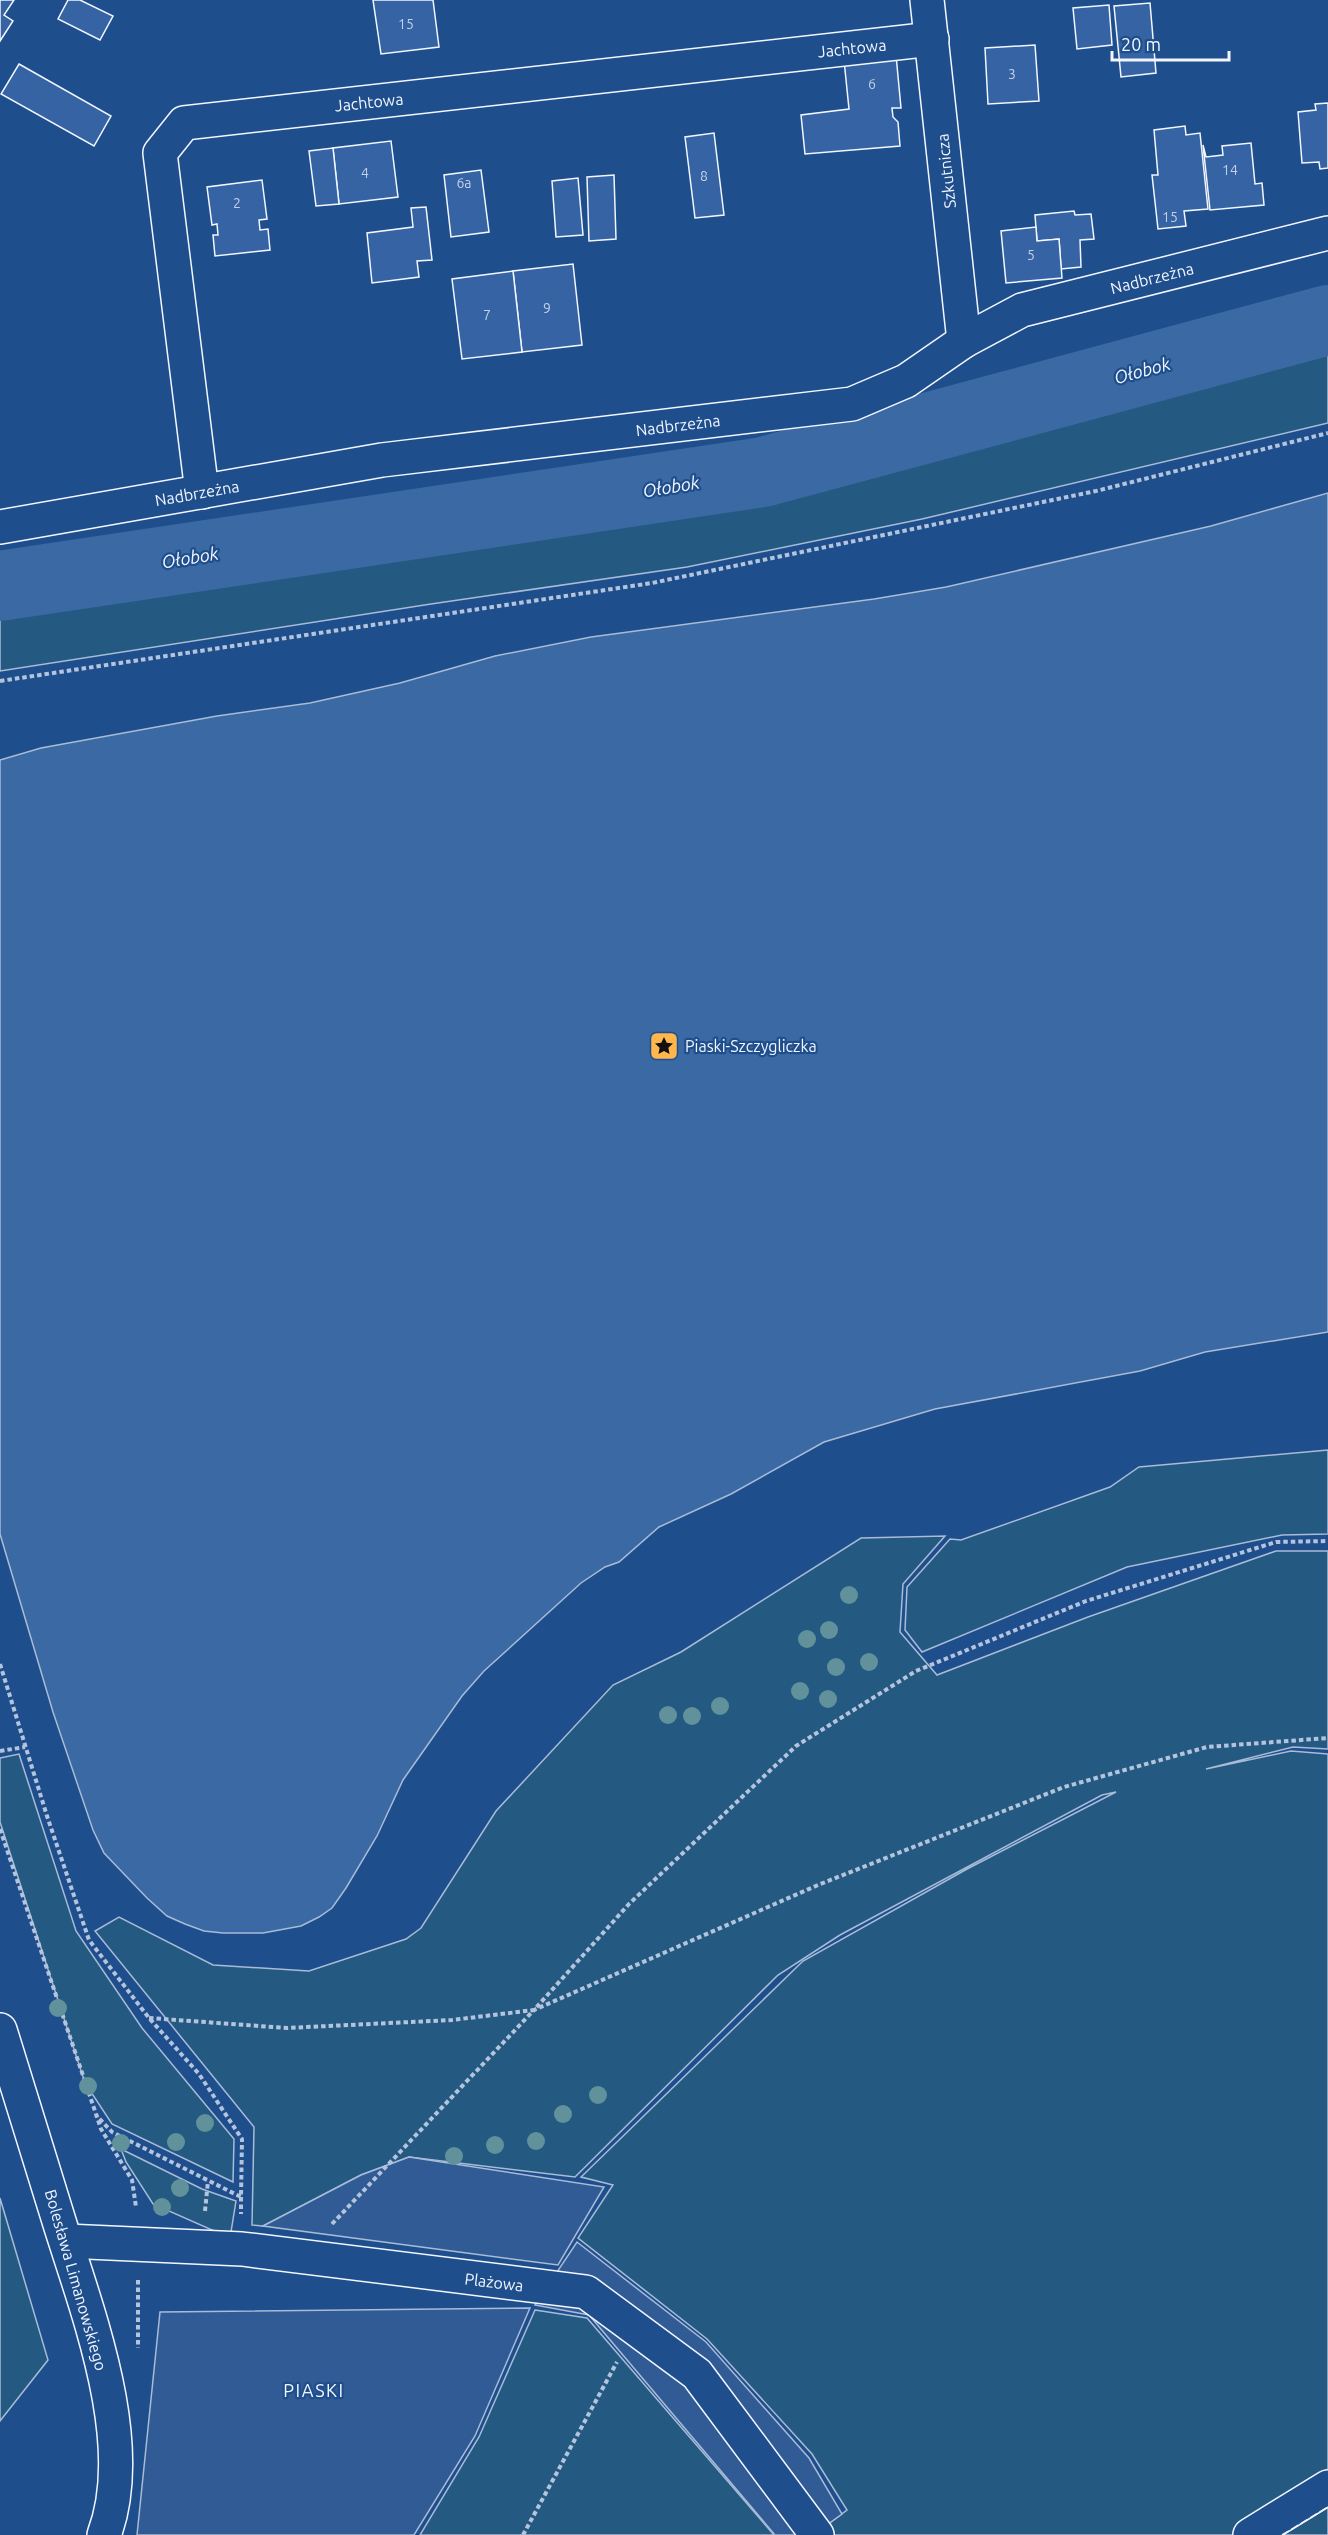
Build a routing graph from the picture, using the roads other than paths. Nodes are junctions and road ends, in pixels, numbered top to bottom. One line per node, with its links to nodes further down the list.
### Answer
1 (927, 0): 2 (street, Szkutnicza)
2 (932, 39): 4 (street, Szkutnicza); 5 (street, Jachtowa)
3 (1328, 233): 4 (street, Nadbrzeżna)
4 (964, 341): 5 (street, Nadbrzeżna)
5 (202, 492): 6 (street, Nadbrzeżna)
6 (0, 527)
7 (0, 2030): 8 (street, Bolesława Limanowskiego)
8 (66, 2241): 10 (street, Bolesława Limanowskiego); 11 (street, Plażowa)
9 (1328, 2487): 12 (street)
10 (104, 2535)
11 (817, 2535)
12 (1250, 2535)

